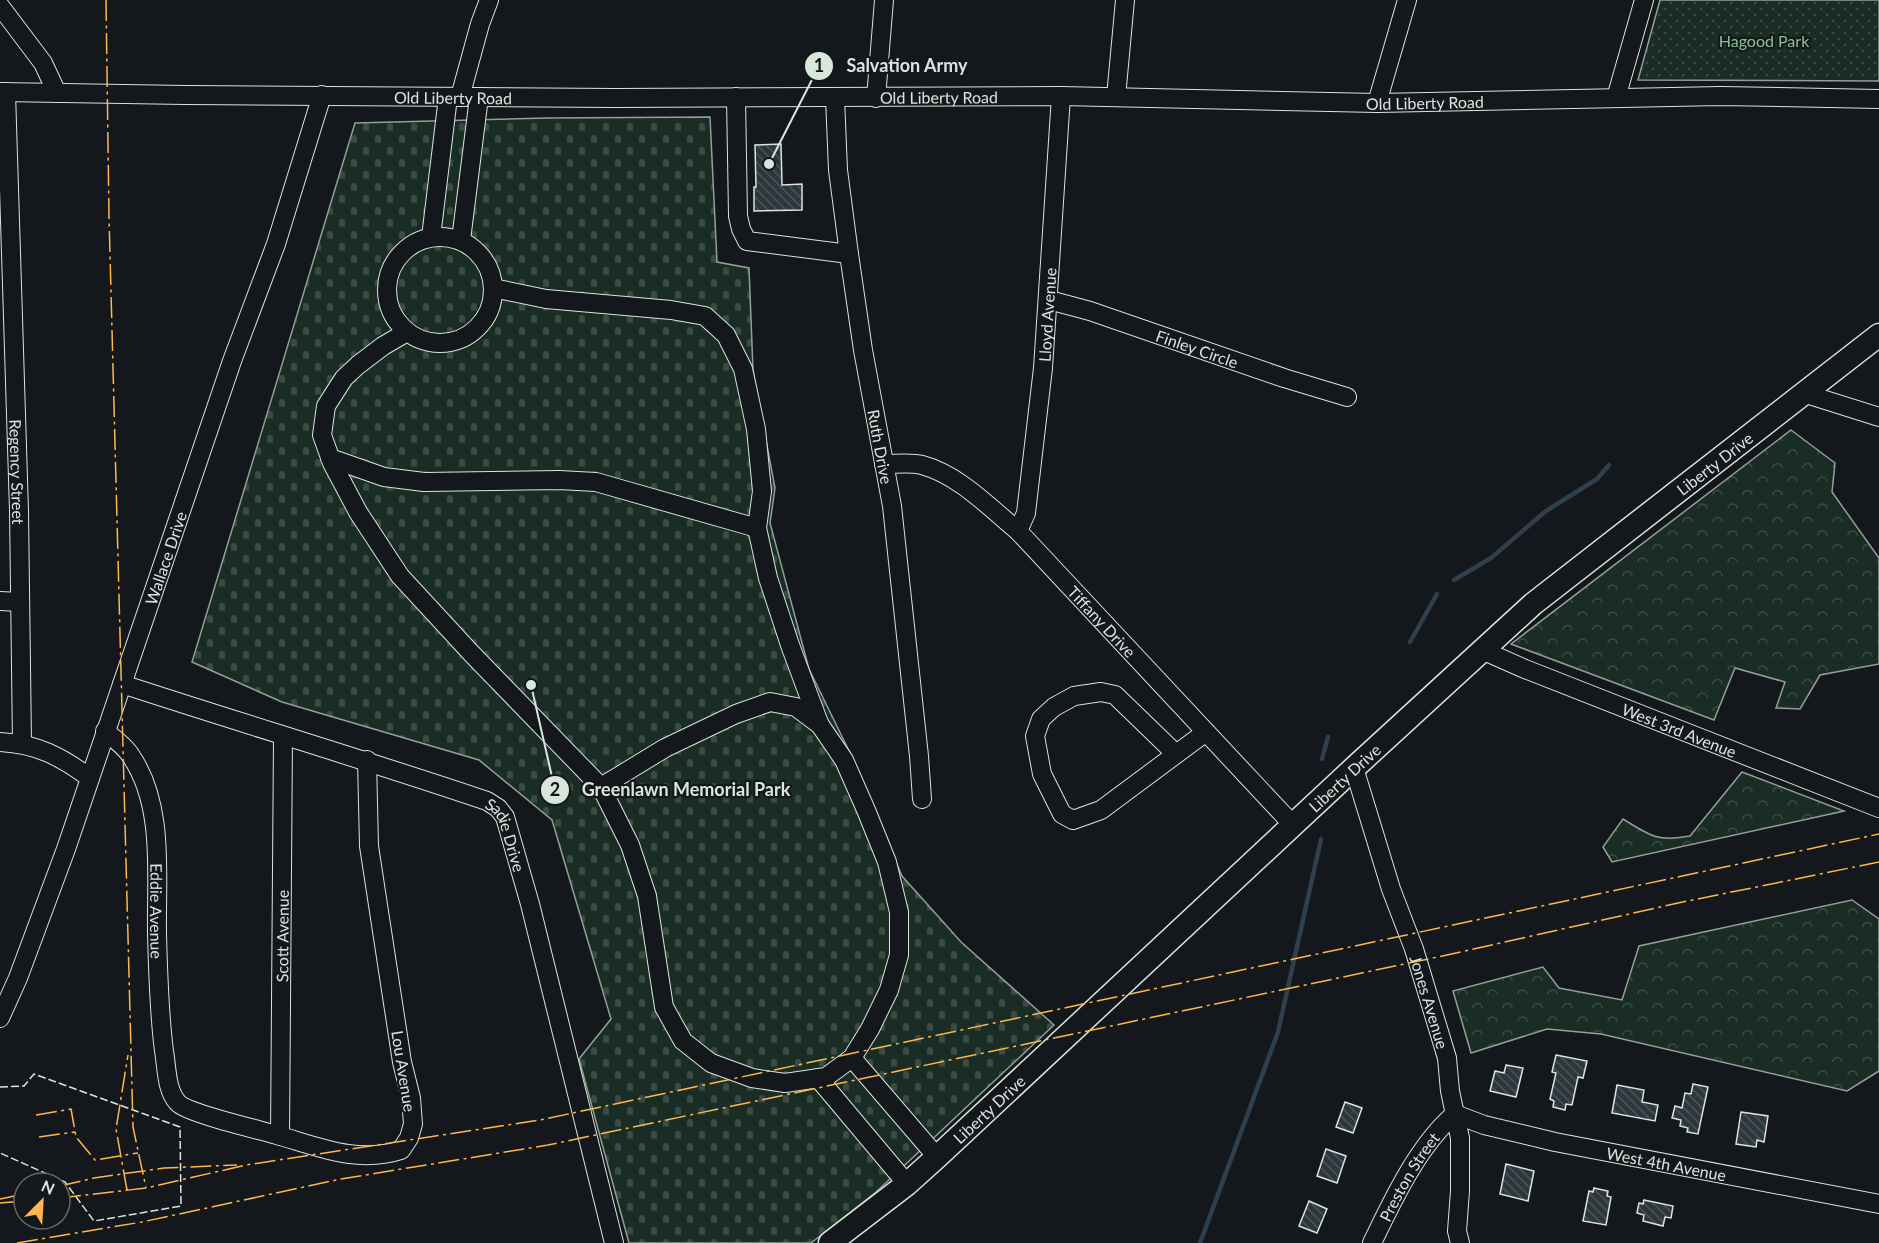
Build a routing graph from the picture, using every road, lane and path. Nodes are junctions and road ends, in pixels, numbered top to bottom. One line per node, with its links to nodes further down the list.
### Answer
1 (489, 0): 11 (street)
2 (884, 0): 16 (street)
3 (1125, 0): 14 (street)
4 (1407, 0): 19 (street)
5 (1644, 0): 17 (street)
6 (0, 6): 8 (street)
7 (3, 92): 8 (street, Old Liberty Road); 20 (street, Regency Street)
8 (57, 93): 9 (street, Old Liberty Road)
9 (322, 95): 11 (street, Old Liberty Road); 40 (street, Wallace Drive)
10 (1061, 96): 14 (street, Old Liberty Road); 16 (street, Old Liberty Road); 25 (street, Lloyd Avenue)
11 (454, 97): 12 (street, Old Liberty Road); 21 (street)
12 (479, 97): 13 (street, Old Liberty Road); 22 (street)
13 (736, 97): 15 (street, Old Liberty Road); 23 (street)
14 (1116, 97): 19 (street, Old Liberty Road)
15 (835, 98): 16 (street, Old Liberty Road); 23 (street, Ruth Drive)
16 (876, 98)
17 (1616, 98): 18 (street, Old Liberty Road); 19 (street, Old Liberty Road)
18 (1879, 99)
19 (1377, 103)
20 (5, 186): 26 (street, Regency Street)
21 (431, 237): 22 (street); 27 (street)
22 (461, 240): 24 (street)
23 (842, 253): 34 (street, Ruth Drive)
24 (493, 288): 27 (street); 35 (street)
25 (1048, 300): 30 (street, Finley Circle); 36 (street, Lloyd Avenue)
26 (7, 324): 32 (street, Regency Street)
27 (407, 332): 33 (street)
28 (1879, 335): 29 (main road, Liberty Drive)
29 (1803, 393): 31 (street); 39 (main road, Liberty Drive)
30 (1347, 397)
31 (1879, 417)
32 (8, 456): 38 (street, Regency Street)
33 (330, 458): 35 (street); 51 (street)
34 (885, 464): 36 (street, Tiffany Drive); 52 (street, Ruth Drive)
35 (757, 528): 41 (street)
36 (1018, 531): 43 (street, Tiffany Drive)
37 (0, 601): 38 (street)
38 (20, 602): 46 (street, Regency Street)
39 (1482, 650): 49 (main road, Liberty Drive); 53 (street, West 3rd Avenue)
40 (122, 684): 42 (street, Wallace Drive); 44 (street, Sadie Drive)
41 (820, 725): 51 (street); 56 (street)
42 (105, 731): 50 (street, Wallace Drive); 58 (street, Eddie Avenue)
43 (1206, 732): 47 (street); 54 (street, Tiffany Drive)
44 (283, 736): 48 (street, Sadie Drive); 60 (street, Scott Avenue)
45 (0, 742): 46 (street)
46 (22, 743): 50 (street)
47 (1176, 754): 47 (street)
48 (367, 760): 60 (street, Lou Avenue); 64 (street, Sadie Drive)
49 (1354, 768): 54 (main road, Liberty Drive); 59 (street, Jones Avenue)
50 (90, 778): 55 (street, Wallace Drive)
51 (601, 787): 57 (street)
52 (922, 799)
53 (1879, 808)
54 (1293, 825): 61 (main road, Liberty Drive)
55 (0, 1018)
56 (852, 1058): 57 (street); 61 (street)
57 (818, 1078): 62 (street)
58 (179, 1104): 60 (street, Lou Avenue)
59 (1455, 1114): 63 (street, West 4th Avenue); 66 (street, Preston Street); 67 (street, Jones Avenue)
60 (280, 1136)
61 (937, 1157): 62 (main road, Liberty Drive)
62 (907, 1184): 65 (main road, Liberty Drive)
63 (1879, 1204)
64 (614, 1243)
65 (830, 1243)
66 (1372, 1243)
67 (1460, 1243)

